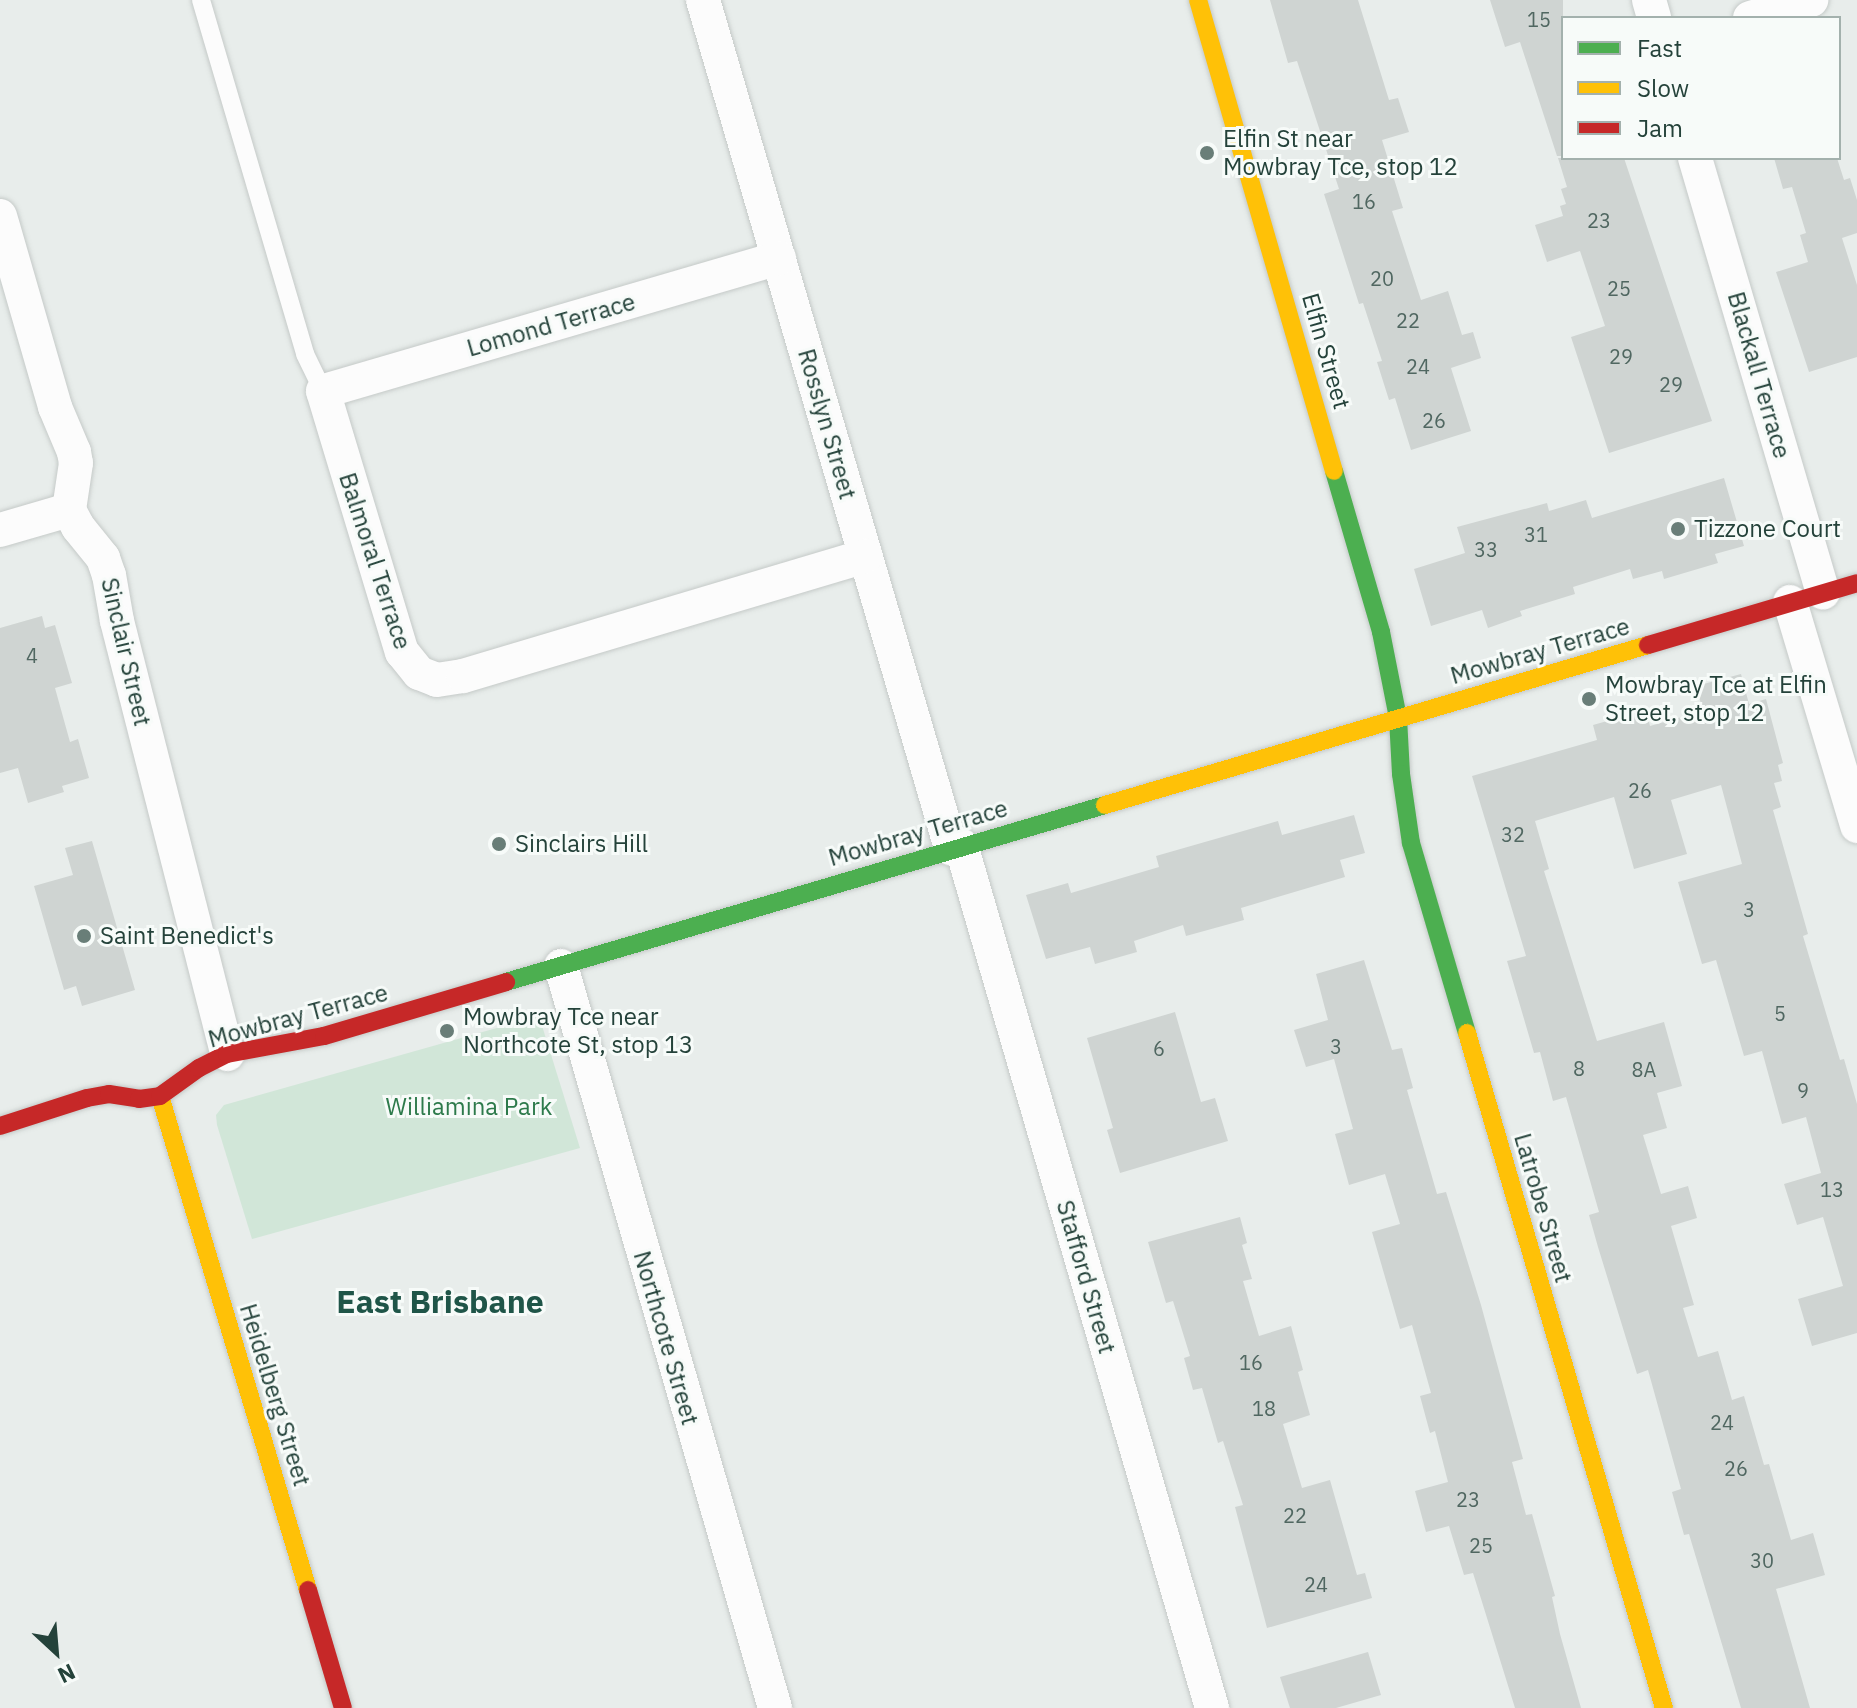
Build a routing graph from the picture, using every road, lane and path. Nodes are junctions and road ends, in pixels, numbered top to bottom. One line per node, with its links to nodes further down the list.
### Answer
1 (201, 0): 9 (lane, Balmoral Terrace)
2 (703, 0): 8 (street, Rosslyn Street)
3 (1198, 0): 16 (street, Elfin Street)
4 (1811, 0): 5 (street)
5 (1757, 16)
6 (1696, 160): 14 (street, Blackall Terrace)
7 (0, 216): 10 (street)
8 (779, 258): 9 (street, Lomond Terrace); 12 (street, Rosslyn Street)
9 (323, 391): 12 (street, Balmoral Terrace)
10 (69, 510): 11 (street); 20 (street, Sinclair Street)
11 (0, 530)
12 (865, 556): 18 (street, Rosslyn Street)
13 (1857, 583): 14 (street, Mowbray Terrace)
14 (1823, 593): 15 (street, Mowbray Terrace)
15 (1790, 602): 16 (street, Mowbray Terrace); 17 (street)
16 (1398, 718): 18 (street, Mowbray Terrace); 26 (street, Latrobe Street)
17 (1857, 826)
18 (956, 847): 19 (street, Mowbray Terrace); 25 (street, Stafford Street)
19 (561, 966): 20 (street, Mowbray Terrace); 24 (street, Northcote Street)
20 (227, 1054): 21 (street, Mowbray Terrace)
21 (160, 1096): 22 (street); 23 (street, Heidelberg Street)
22 (0, 1126)
23 (343, 1708)
24 (775, 1708)
25 (1212, 1708)
26 (1664, 1708)

